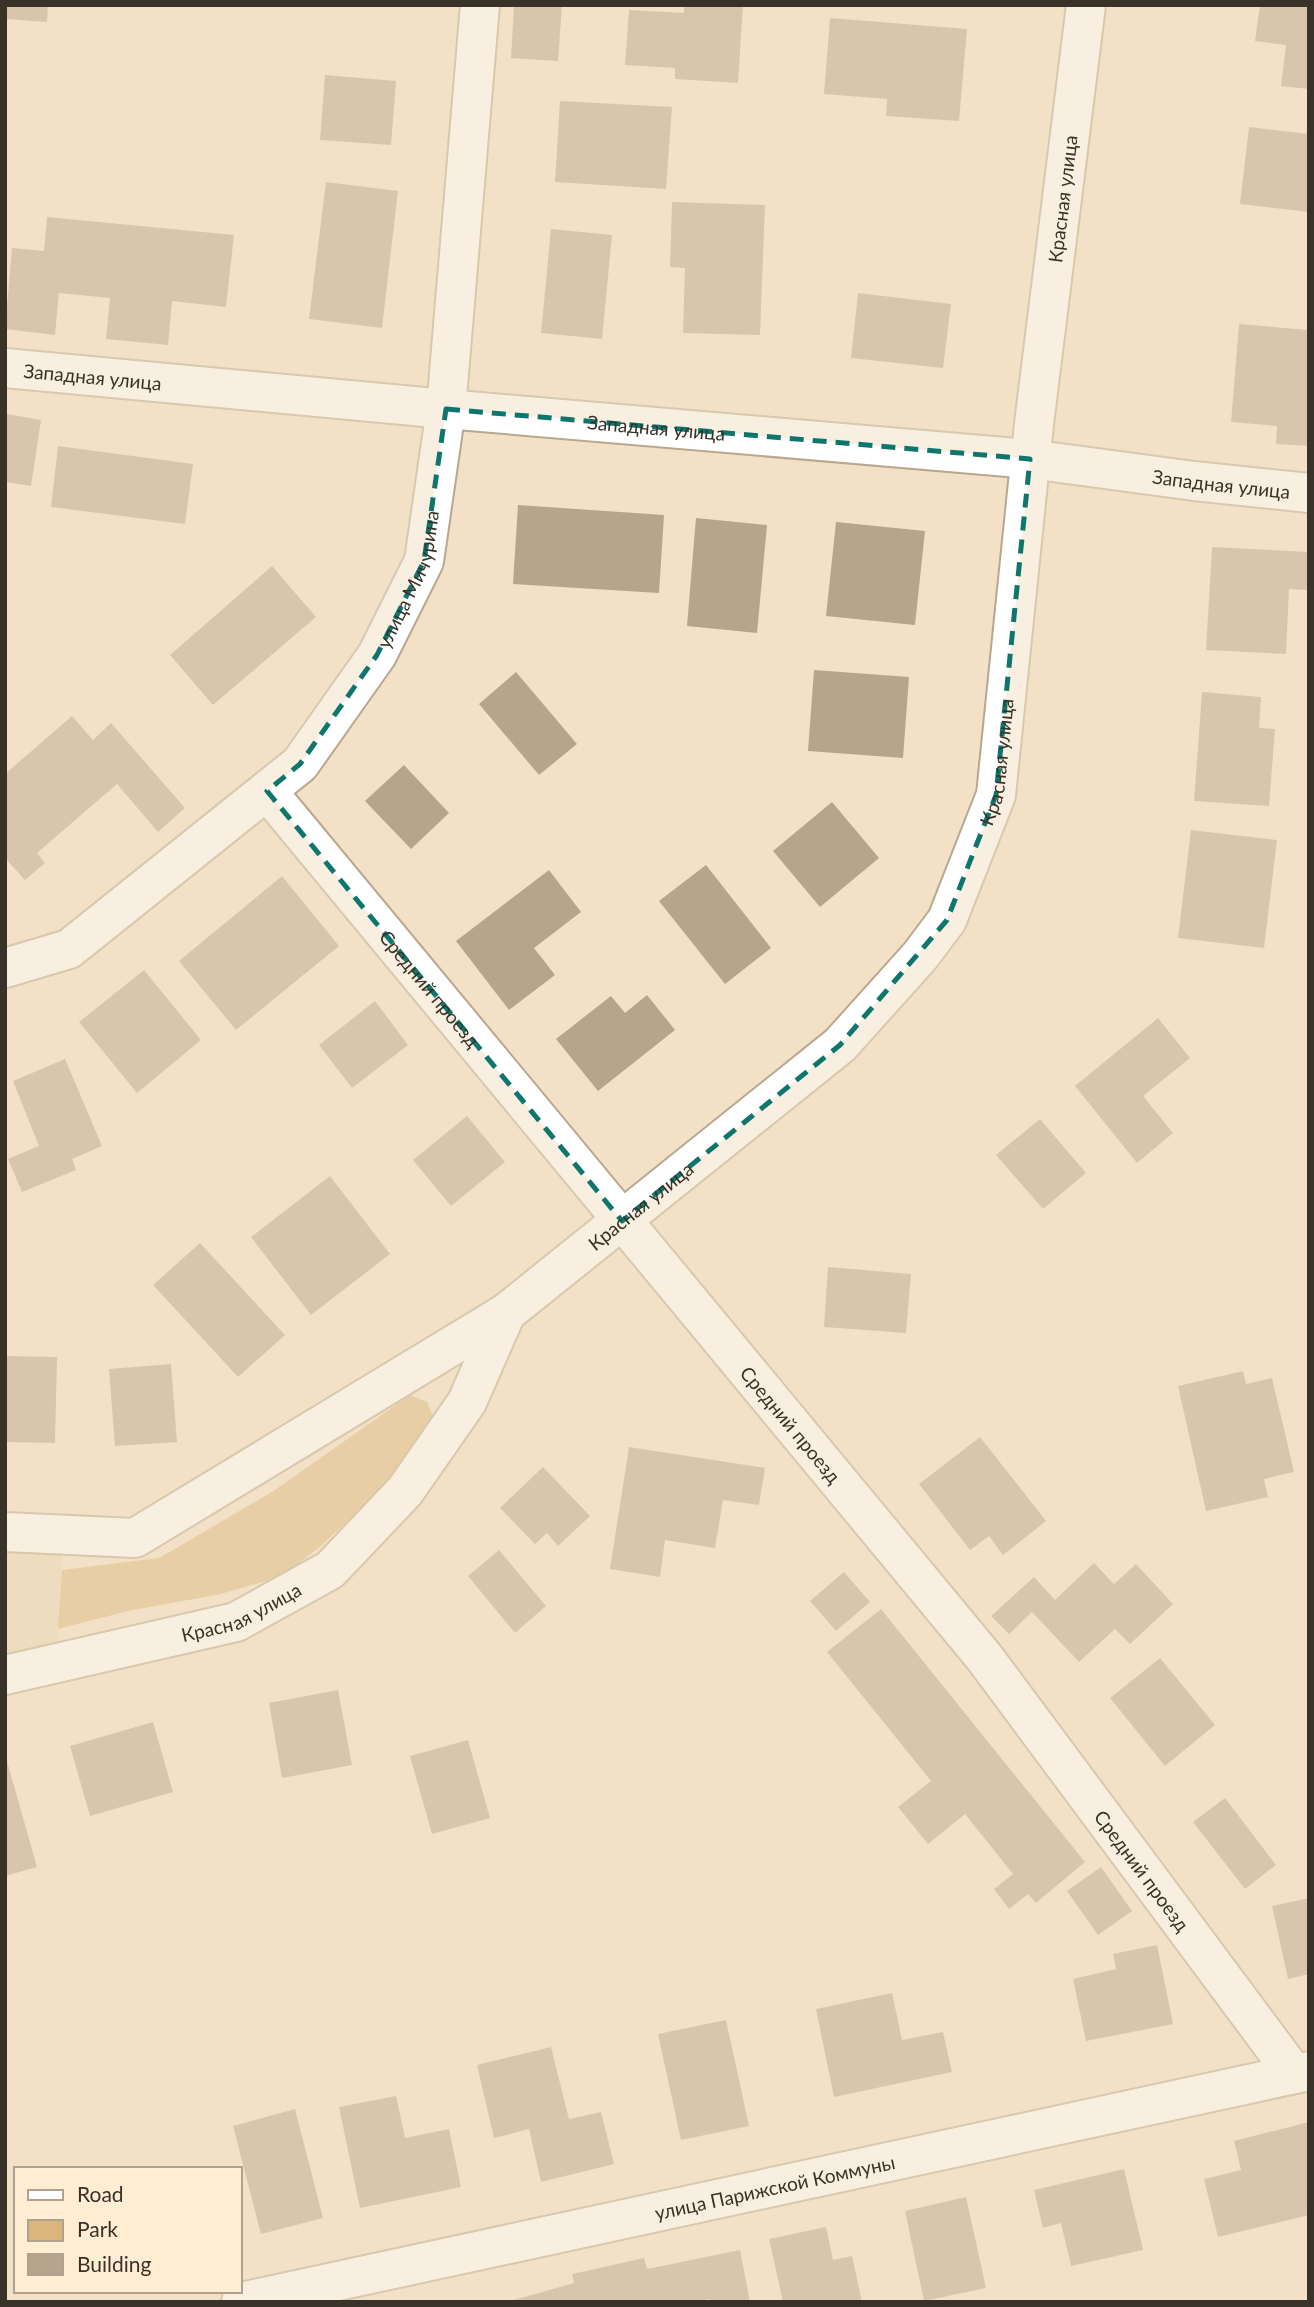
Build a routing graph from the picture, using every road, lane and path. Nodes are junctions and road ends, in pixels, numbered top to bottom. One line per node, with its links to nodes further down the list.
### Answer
1 (480, 5): 4 (street, улица Мичурина)
2 (1086, 5): 5 (street, Красная улица)
3 (5, 368): 4 (street, Западная улица)
4 (446, 409): 5 (street, Западная улица); 7 (street, улица Мичурина)
5 (1030, 459): 6 (street, Западная улица); 9 (street, Красная улица)
6 (1309, 493)
7 (267, 791): 8 (street, улица Мичурина); 9 (street, Средний проезд)
8 (5, 968)
9 (622, 1222): 10 (street, Красная улица); 13 (street, Средний проезд)
10 (506, 1314): 11 (street, Красная улица); 12 (street, Красная улица)
11 (5, 1532)
12 (5, 1675)
13 (1301, 2072): 14 (street, улица Парижской Коммуны)
14 (241, 2302)

